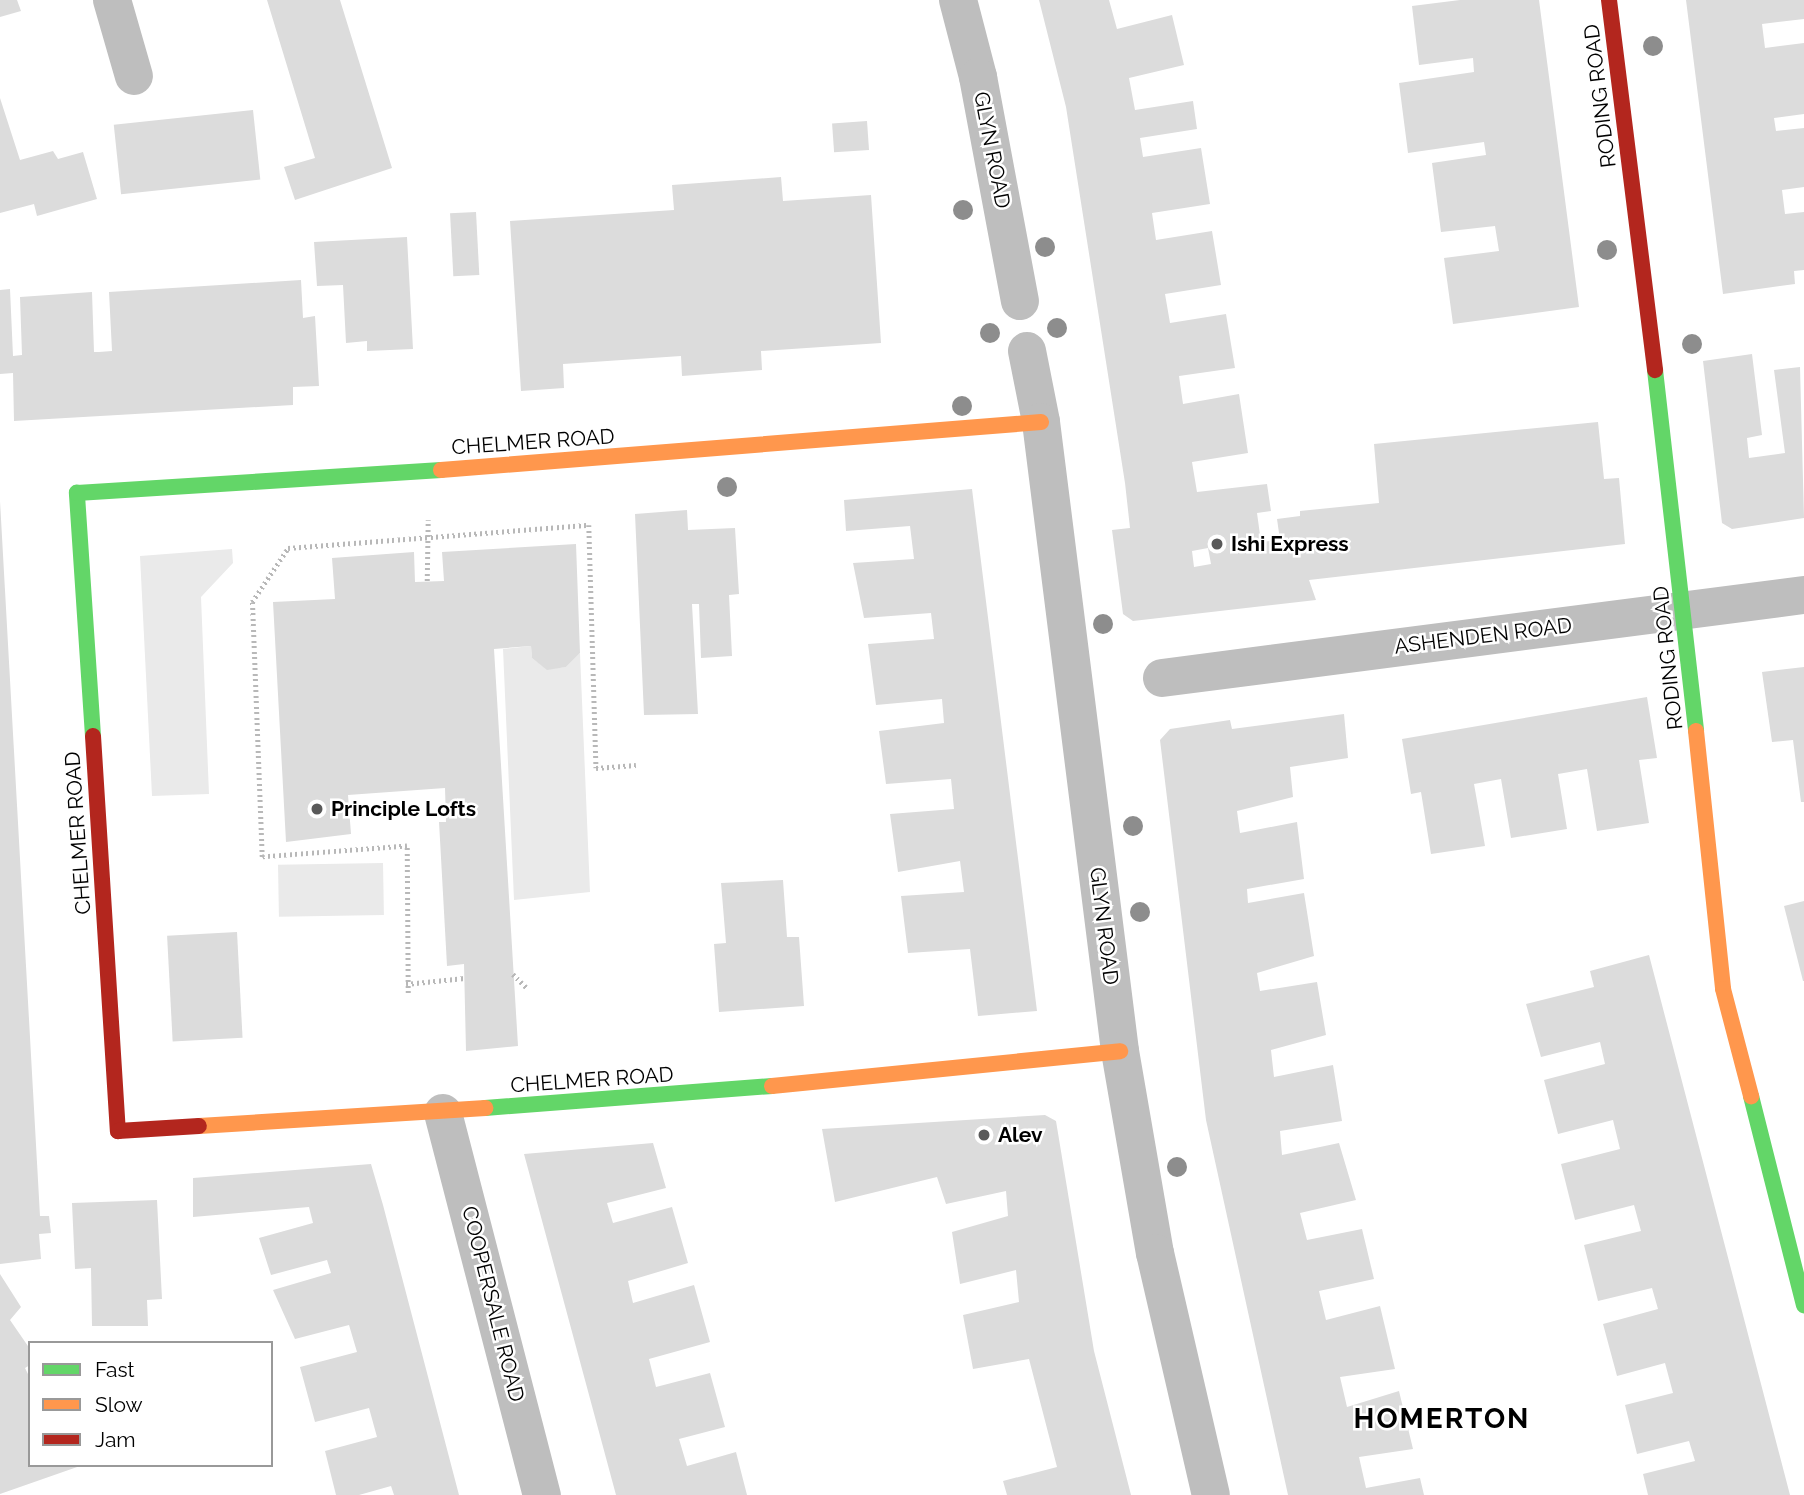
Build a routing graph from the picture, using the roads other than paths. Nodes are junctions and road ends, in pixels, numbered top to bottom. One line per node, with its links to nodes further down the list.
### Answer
1 (112, 0): 4 (street)
2 (958, 0): 5 (street, GLYN ROAD)
3 (1609, 0): 9 (street, RODING ROAD)
4 (134, 76)
5 (1020, 301)
6 (1027, 351): 7 (street, GLYN ROAD)
7 (1041, 422): 11 (street, GLYN ROAD); 12 (street, CHELMER ROAD)
8 (1804, 595): 9 (street, ASHENDEN ROAD)
9 (1684, 610): 10 (street, ASHENDEN ROAD); 13 (street, RODING ROAD)
10 (1162, 678)
11 (1120, 1051): 12 (street, CHELMER ROAD); 15 (street, GLYN ROAD)
12 (443, 1112): 14 (street, COOPERSALE ROAD)
13 (1804, 1305)
14 (542, 1495)
15 (1212, 1495)

